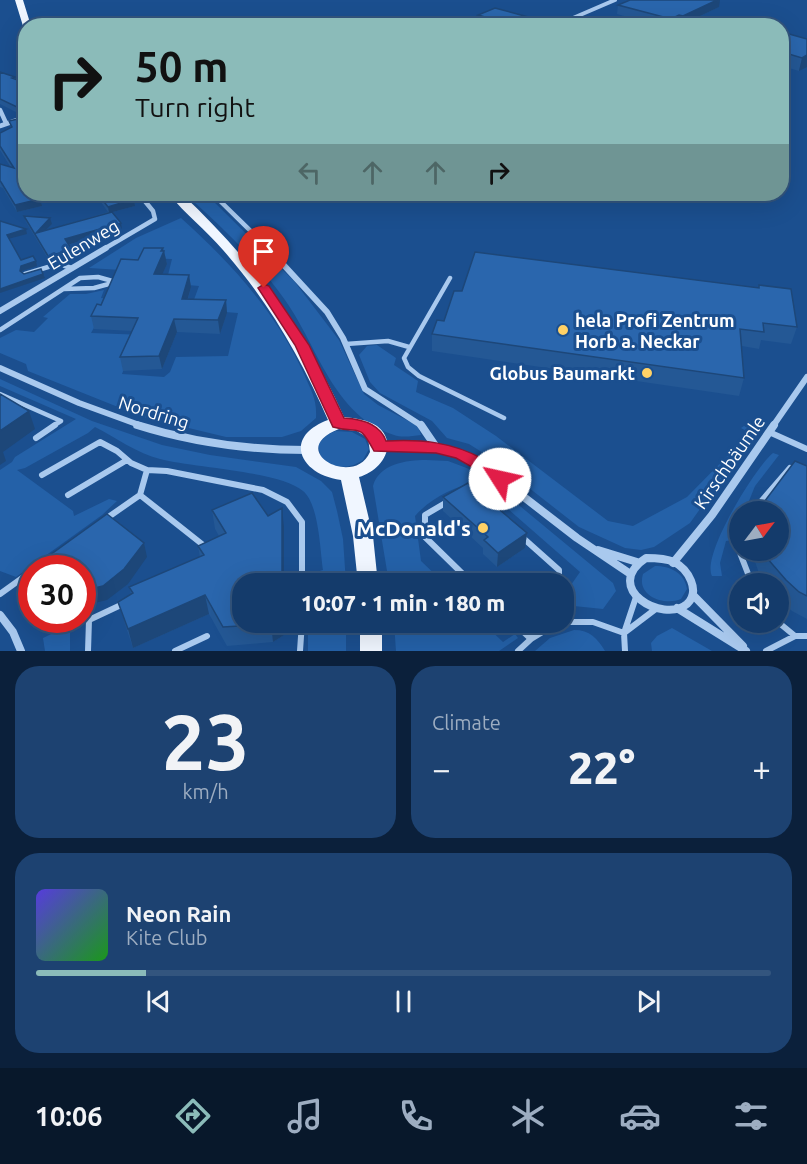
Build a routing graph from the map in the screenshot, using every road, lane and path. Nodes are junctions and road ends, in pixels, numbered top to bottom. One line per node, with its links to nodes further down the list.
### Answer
1 (18, 0): 3 (main road)
2 (615, 0): 4 (street)
3 (24, 18)
4 (573, 18)
5 (0, 110): 7 (street)
6 (18, 119): 7 (street)
7 (6, 123): 8 (street)
8 (0, 126)
9 (145, 201): 12 (street, Eulenweg)
10 (183, 201): 24 (main road)
11 (220, 201): 18 (street)
12 (72, 268): 13 (lane); 16 (street, Eulenweg)
13 (25, 274)
14 (450, 278): 19 (lane)
15 (64, 289): 15 (lane); 17 (lane)
16 (0, 311)
17 (0, 330)
18 (346, 344): 19 (lane); 28 (street)
19 (410, 347): 23 (lane)
20 (0, 368): 30 (street, Nordring)
21 (807, 377): 25 (street, Kirschbäumle)
22 (0, 394): 26 (lane)
23 (504, 418)
24 (338, 423): 27 (main road); 30 (main road)
25 (769, 432): 29 (lane); 45 (street, Kirschbäumle)
26 (36, 438)
27 (380, 447): 28 (street); 34 (main road)
28 (436, 447): 42 (street)
29 (806, 447)
30 (307, 450): 34 (main road)
31 (127, 460): 33 (lane); 35 (lane); 36 (lane)
32 (794, 464): 39 (lane)
33 (147, 470): 37 (lane); 46 (lane)
34 (350, 473): 47 (main road)
35 (42, 475)
36 (68, 495)
37 (140, 495): 40 (lane); 43 (lane)
38 (458, 496): 48 (lane)
39 (762, 501)
40 (102, 522)
41 (518, 534): 49 (lane)
42 (592, 549): 44 (street); 50 (street)
43 (207, 554)
44 (637, 562): 45 (street); 50 (street)
45 (673, 563): 53 (street)
46 (302, 573)
47 (367, 573)
48 (462, 573)
49 (560, 573)
50 (629, 573): 54 (street)
51 (18, 582): 52 (lane)
52 (0, 594)
53 (693, 595): 57 (street); 77 (street)
54 (636, 597): 56 (street); 65 (lane)
55 (133, 599): 71 (lane)
56 (657, 608): 57 (street); 65 (lane)
57 (677, 609): 77 (street)
58 (0, 615): 70 (street)
59 (574, 622): 65 (lane)
60 (789, 631): 67 (lane)
61 (301, 633): 73 (lane)
62 (371, 633): 74 (main road)
63 (525, 633): 69 (lane)
64 (541, 633): 69 (lane)
65 (624, 633): 76 (lane)
66 (207, 636): 72 (lane)
67 (795, 636): 68 (lane); 78 (lane)
68 (807, 636)
69 (531, 639): 75 (lane)
70 (21, 651)
71 (88, 651)
72 (176, 651)
73 (300, 651)
74 (371, 651)
75 (518, 651)
76 (625, 651)
77 (747, 651)
78 (766, 651)

